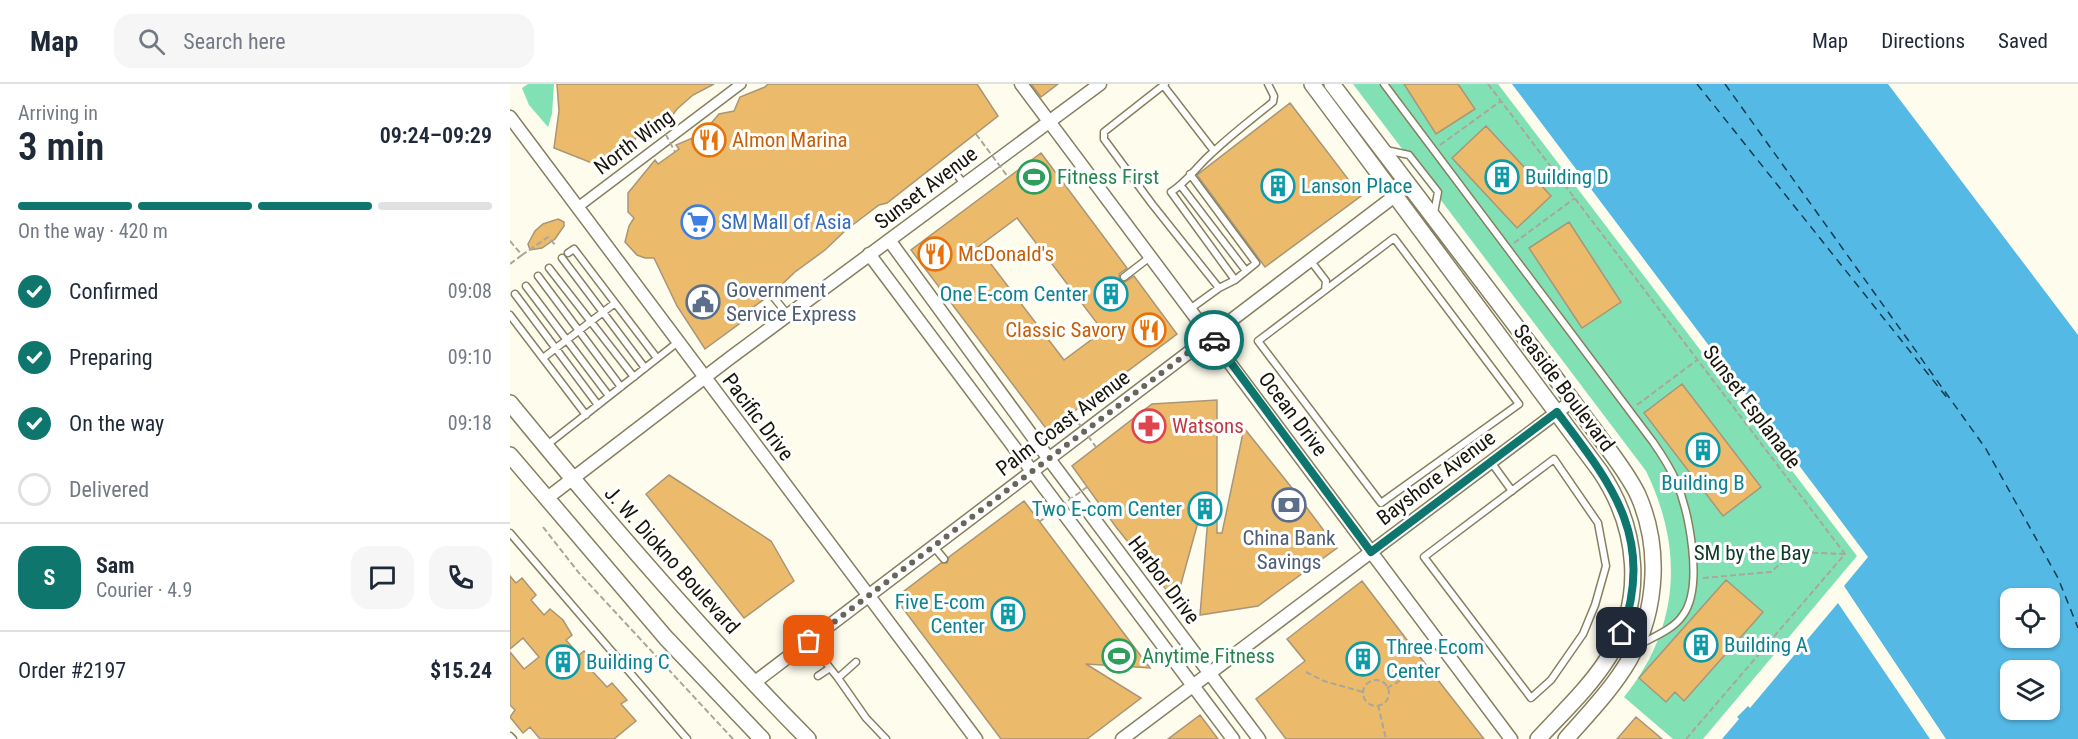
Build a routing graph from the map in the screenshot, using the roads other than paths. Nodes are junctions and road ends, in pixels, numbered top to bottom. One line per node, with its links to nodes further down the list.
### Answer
1 (741, 84): 17 (street, North Wing)
2 (1021, 84): 10 (street, Ocean Drive)
3 (1100, 84): 10 (street, Sunset Avenue)
4 (1268, 84): 11 (lane)
5 (1312, 84): 16 (street, Seaside Boulevard)
6 (1332, 84): 49 (street, Seaside Boulevard)
7 (1384, 84): 68 (lane)
8 (1164, 85): 11 (lane); 27 (lane)
9 (510, 117): 17 (street, Pacific Drive)
10 (1049, 121): 14 (street, Sunset Avenue); 20 (street, Ocean Drive)
11 (1214, 151): 13 (lane)
12 (953, 170): 14 (lane)
13 (1190, 174): 15 (lane); 23 (lane)
14 (964, 184): 18 (street, Sunset Avenue)
15 (1181, 186): 23 (lane); 25 (lane)
16 (1396, 195): 21 (street, Palm Coast Avenue); 52 (street, Seaside Boulevard)
17 (578, 207): 40 (street, Pacific Drive)
18 (889, 240): 19 (street, Sunset Avenue); 56 (street, Harbor Drive)
19 (869, 254): 35 (street, Sunset Avenue); 58 (street, Harbor Drive)
20 (1151, 257): 24 (lane); 32 (street, Ocean Drive)
21 (1310, 260): 28 (lane); 38 (street, Palm Coast Avenue)
22 (552, 265): 26 (lane); 31 (lane); 33 (lane); 36 (lane); 37 (lane)
23 (1246, 271): 25 (lane)
24 (1125, 277)
25 (1235, 280): 27 (lane)
26 (528, 284): 29 (lane); 39 (lane)
27 (1219, 288): 32 (lane)
28 (1325, 290): 28 (lane)
29 (515, 294): 41 (lane)
30 (771, 294): 35 (lane)
31 (615, 303): 33 (lane); 43 (lane)
32 (1190, 309): 38 (street, Ocean Drive)
33 (602, 313): 36 (lane); 44 (lane)
34 (510, 315): 42 (lane)
35 (788, 315): 46 (street, Sunset Avenue)
36 (591, 322): 37 (lane); 45 (lane)
37 (579, 331): 39 (lane); 47 (lane)
38 (1210, 336): 56 (street, Palm Coast Avenue); 64 (street, Ocean Drive)
39 (567, 340): 41 (lane); 48 (lane)
40 (678, 342): 43 (lane); 46 (street, Pacific Drive)
41 (555, 349): 42 (lane); 51 (lane)
42 (543, 358): 53 (lane)
43 (657, 358): 44 (lane)
44 (645, 368): 45 (lane)
45 (634, 377): 47 (lane)
46 (705, 377): 59 (street, Sunset Avenue); 66 (street, Pacific Drive)
47 (621, 387): 48 (lane)
48 (609, 396): 51 (lane)
49 (1572, 400): 52 (street, Bayshore Avenue); 68 (street, Seaside Boulevard)
50 (510, 403): 54 (street, J. W. Diokno Boulevard)
51 (598, 405): 53 (lane)
52 (1557, 412): 57 (street, Bayshore Avenue); 85 (street, Seaside Boulevard)
53 (586, 415): 54 (lane)
54 (545, 446): 59 (street, J. W. Diokno Boulevard)
55 (510, 455): 61 (street)
56 (1049, 459): 58 (street, Palm Coast Avenue); 71 (street, Harbor Drive)
57 (1491, 462): 60 (lane); 64 (street, Bayshore Avenue)
58 (1032, 471): 63 (street, Palm Coast Avenue); 75 (street, Harbor Drive)
59 (572, 479): 61 (street, Sunset Avenue); 74 (street, J. W. Diokno Boulevard)
60 (1512, 490): 60 (lane)
61 (546, 499): 77 (street)
62 (510, 533): 76 (lane)
63 (934, 546): 65 (lane); 66 (street, Palm Coast Avenue)
64 (1371, 552): 71 (street, Bayshore Avenue); 84 (street, Ocean Drive)
65 (944, 560)
66 (869, 596): 67 (street, Palm Coast Avenue); 80 (street, Pacific Drive)
67 (809, 641): 70 (lane); 74 (street, Palm Coast Avenue)
68 (1638, 645): 86 (street, Seaside Boulevard)
69 (856, 662): 73 (lane)
70 (830, 668): 72 (lane); 73 (lane)
71 (1209, 674): 75 (street, Bayshore Avenue); 83 (street, Harbor Drive)
72 (819, 676)
73 (838, 678): 79 (lane)
74 (755, 682): 78 (street, J. W. Diokno Boulevard)
75 (1192, 686): 81 (street, Bayshore Avenue); 82 (street, Harbor Drive)
76 (687, 739)
77 (762, 739)
78 (808, 739)
79 (886, 739)
80 (976, 739)
81 (1122, 739)
82 (1233, 739)
83 (1259, 739)
84 (1511, 739)
85 (1538, 739)
86 (1566, 739)

